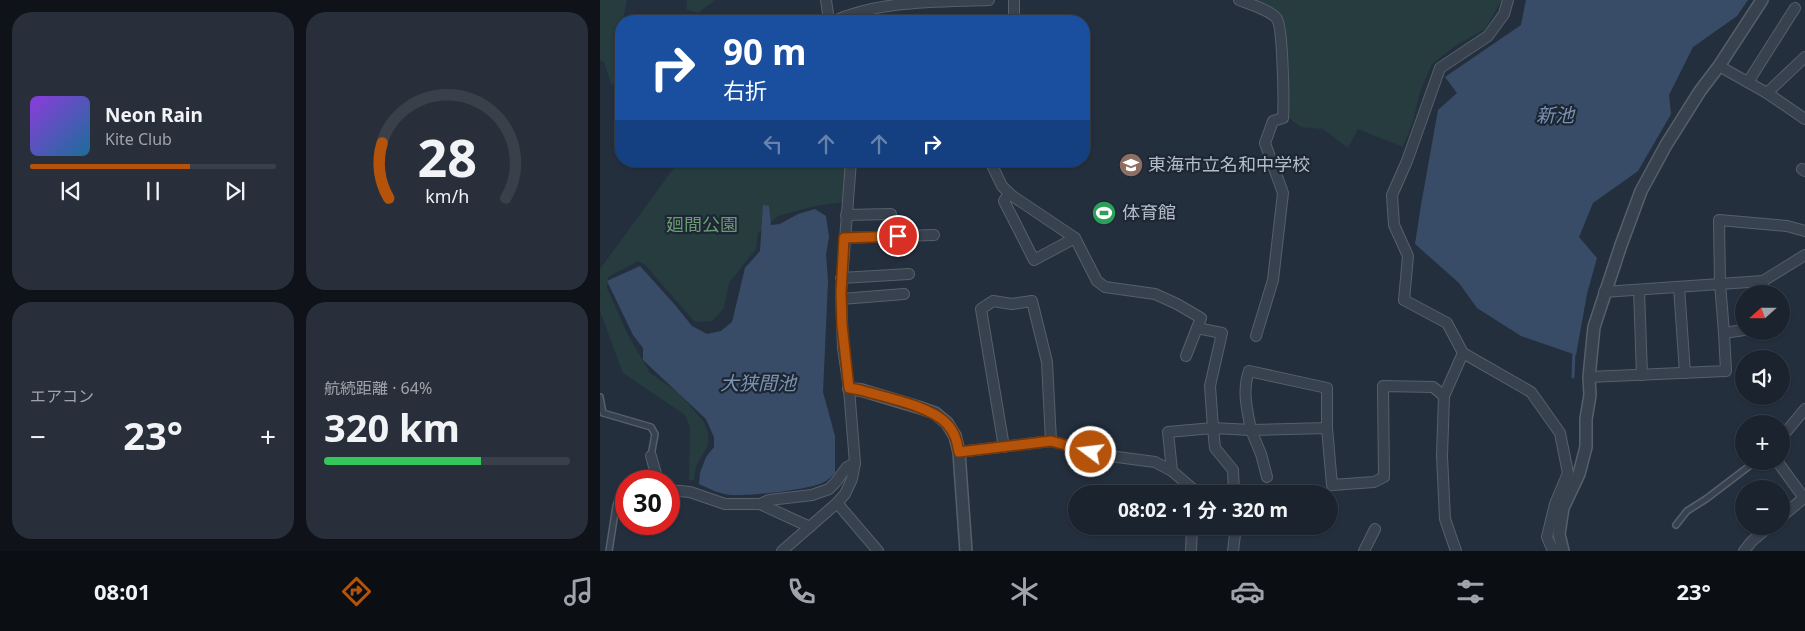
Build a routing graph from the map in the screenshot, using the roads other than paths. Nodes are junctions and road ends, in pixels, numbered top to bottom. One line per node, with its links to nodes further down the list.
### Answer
1 (826, 0): 8 (street)
2 (989, 0): 9 (street)
3 (1014, 0): 10 (street)
4 (1239, 0): 39 (street)
5 (1508, 0): 40 (street)
6 (1762, 0): 12 (street)
7 (1795, 8): 13 (street)
8 (827, 15)
9 (852, 15)
10 (1014, 15)
11 (1805, 57): 14 (street)
12 (1719, 66): 13 (street); 33 (street)
13 (1748, 82): 14 (street)
14 (1767, 93): 15 (street)
15 (1805, 120)
16 (850, 167): 20 (street)
17 (993, 167): 18 (street)
18 (1009, 193): 24 (street); 24 (street)
19 (891, 214): 20 (street)
20 (846, 215): 23 (street)
21 (1805, 231): 29 (street)
22 (934, 235): 23 (street)
23 (844, 238): 27 (street)
24 (1075, 238): 36 (street)
25 (1805, 255): 28 (street)
26 (909, 274): 27 (street)
27 (842, 278): 35 (street)
28 (1763, 281): 29 (street); 30 (street)
29 (1720, 283): 31 (street); 38 (street)
30 (1763, 285)
31 (1679, 287): 32 (street); 42 (street)
32 (1639, 290): 33 (street); 43 (street)
33 (1604, 292): 44 (street)
34 (904, 294): 35 (street)
35 (841, 299): 45 (street)
36 (1197, 328): 41 (street); 50 (street)
37 (1735, 331): 38 (street)
38 (1724, 333): 42 (street)
39 (1256, 336)
40 (1463, 353): 46 (street); 84 (street)
41 (1186, 356)
42 (1685, 373): 43 (street)
43 (1642, 375): 44 (street)
44 (1589, 377): 85 (street)
45 (849, 388): 55 (street); 57 (street)
46 (1444, 396): 51 (street); 83 (street)
47 (600, 397): 56 (lane)
48 (1805, 409): 49 (street)
49 (1790, 427)
50 (1213, 428): 52 (street); 61 (street); 64 (street)
51 (1327, 428): 52 (street); 52 (street)
52 (1251, 430): 62 (street)
53 (1051, 441): 54 (street); 54 (street); 61 (street)
54 (1004, 447): 55 (street)
55 (959, 452): 79 (street)
56 (650, 456): 58 (street)
57 (855, 463): 66 (street); 67 (street)
58 (654, 470)
59 (1744, 470): 70 (lane)
60 (1784, 470): 68 (street)
61 (1172, 471): 63 (street)
62 (1267, 477)
63 (1188, 485)
64 (1234, 485)
65 (680, 491): 67 (street)
66 (837, 503): 71 (street); 78 (street)
67 (760, 504): 71 (street)
68 (1790, 510)
69 (615, 514): 76 (lane)
70 (1676, 524)
71 (810, 526): 77 (street)
72 (1375, 529): 82 (street)
73 (1192, 535): 80 (street)
74 (1235, 535): 81 (street)
75 (1759, 535): 86 (street)
76 (610, 551)
77 (782, 551)
78 (878, 551)
79 (966, 551)
80 (1191, 551)
81 (1233, 551)
82 (1364, 551)
83 (1456, 551)
84 (1553, 551)
85 (1563, 551)
86 (1744, 551)

